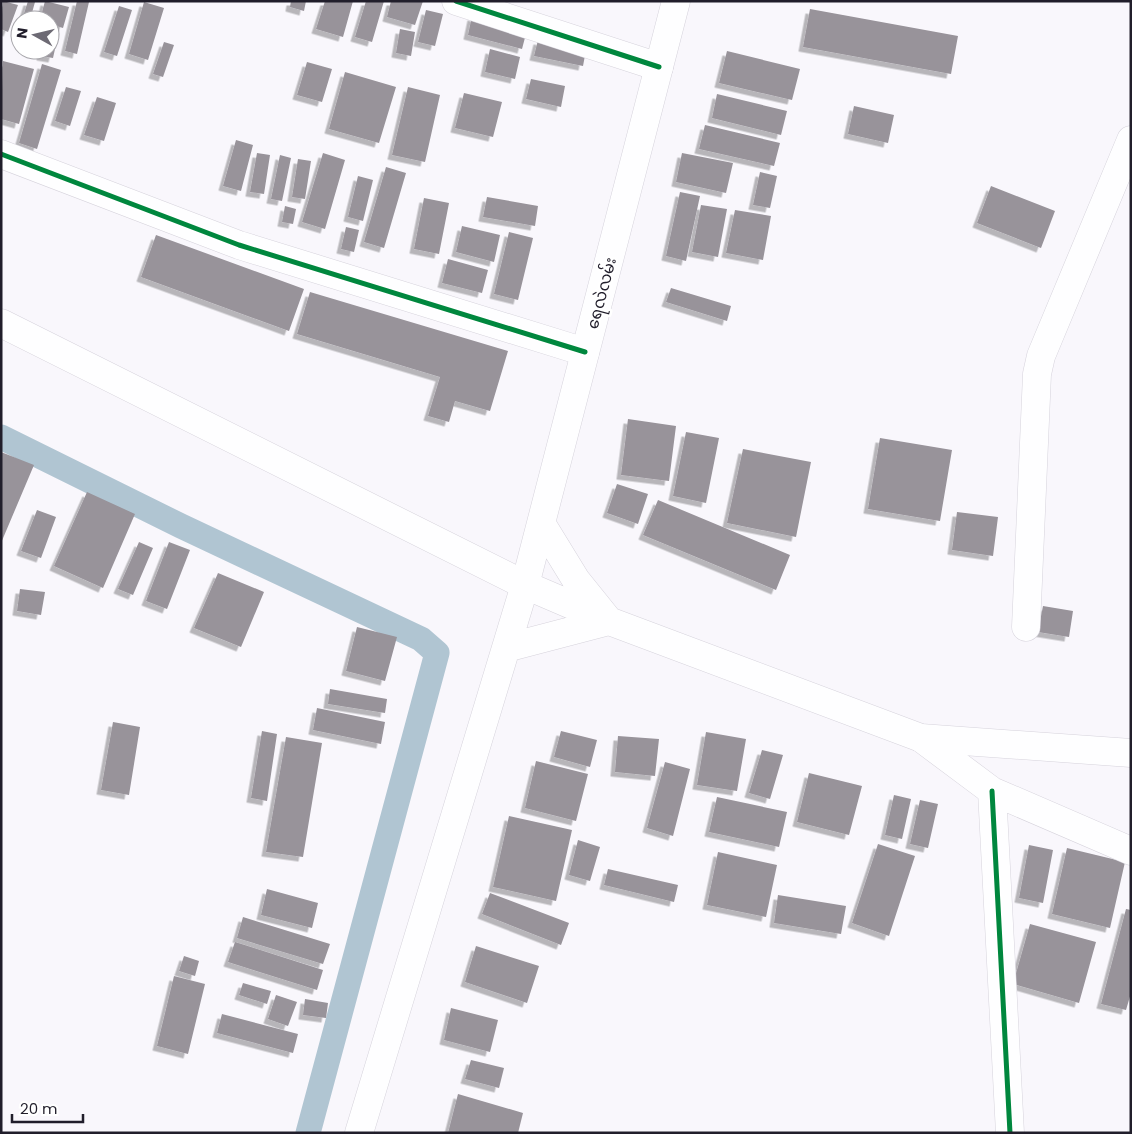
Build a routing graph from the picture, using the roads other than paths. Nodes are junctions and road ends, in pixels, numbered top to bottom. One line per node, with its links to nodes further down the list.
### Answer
1 (456, 1): 3 (main road)
2 (676, 1): 3 (main road, ရေလဲလမ်း)
3 (659, 67): 7 (main road, ရေလဲလမ်း)
4 (1131, 140): 11 (main road)
5 (1, 154): 7 (main road)
6 (1, 323): 9 (main road)
7 (585, 352): 8 (main road, ရေလဲလမ်း)
8 (541, 524): 9 (main road, ရေလဲလမ်း); 10 (main road)
9 (525, 585): 10 (main road); 12 (main road, ရေလဲလမ်း)
10 (609, 621): 12 (main road); 13 (main road)
11 (1026, 626)
12 (506, 648): 17 (main road, ရေလဲလမ်း)
13 (921, 738): 14 (main road); 15 (main road)
14 (1131, 753)
15 (992, 792): 16 (main road); 18 (main road)
16 (1131, 851)
17 (359, 1133)
18 (1010, 1133)

